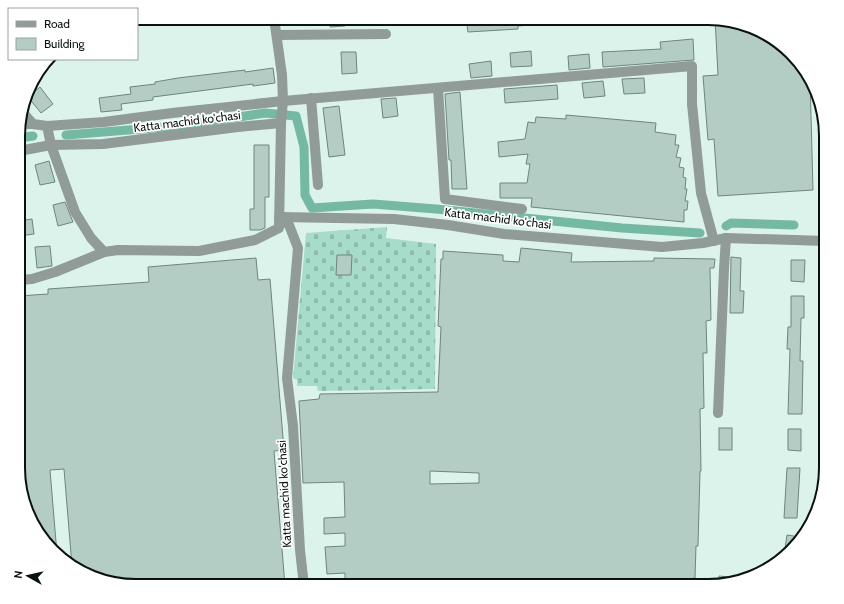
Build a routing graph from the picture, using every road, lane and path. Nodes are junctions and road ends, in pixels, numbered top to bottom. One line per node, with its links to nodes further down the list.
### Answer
1 (275, 25): 3 (street)
2 (386, 34): 3 (street)
3 (277, 35): 6 (street)
4 (438, 88): 5 (street, Katta machid ko'chasi); 15 (street, Katta machid ko'chasi); 18 (street, Katta machid ko'chasi)
5 (311, 98): 6 (street, Katta machid ko'chasi); 14 (street)
6 (283, 101): 10 (street); 11 (street, Katta machid ko'chasi)
7 (27, 117): 9 (street)
8 (26, 124): 9 (street, Katta machid ko'chasi)
9 (33, 124): 11 (street, Katta machid ko'chasi)
10 (281, 124): 12 (street, Katta machid ko'chasi); 16 (street)
11 (47, 126): 12 (street)
12 (51, 145): 13 (street, Katta machid ko'chasi); 20 (street)
13 (25, 150)
14 (318, 185)
15 (522, 209)
16 (279, 217): 18 (street, Katta machid ko'chasi); 20 (street); 23 (street, Katta machid ko'chasi)
17 (726, 238): 18 (street, Katta machid ko'chasi); 19 (street, Katta machid ko'chasi); 22 (street)
18 (714, 240)
19 (819, 241)
20 (104, 252): 21 (street)
21 (25, 280)
22 (718, 413)
23 (303, 579)

